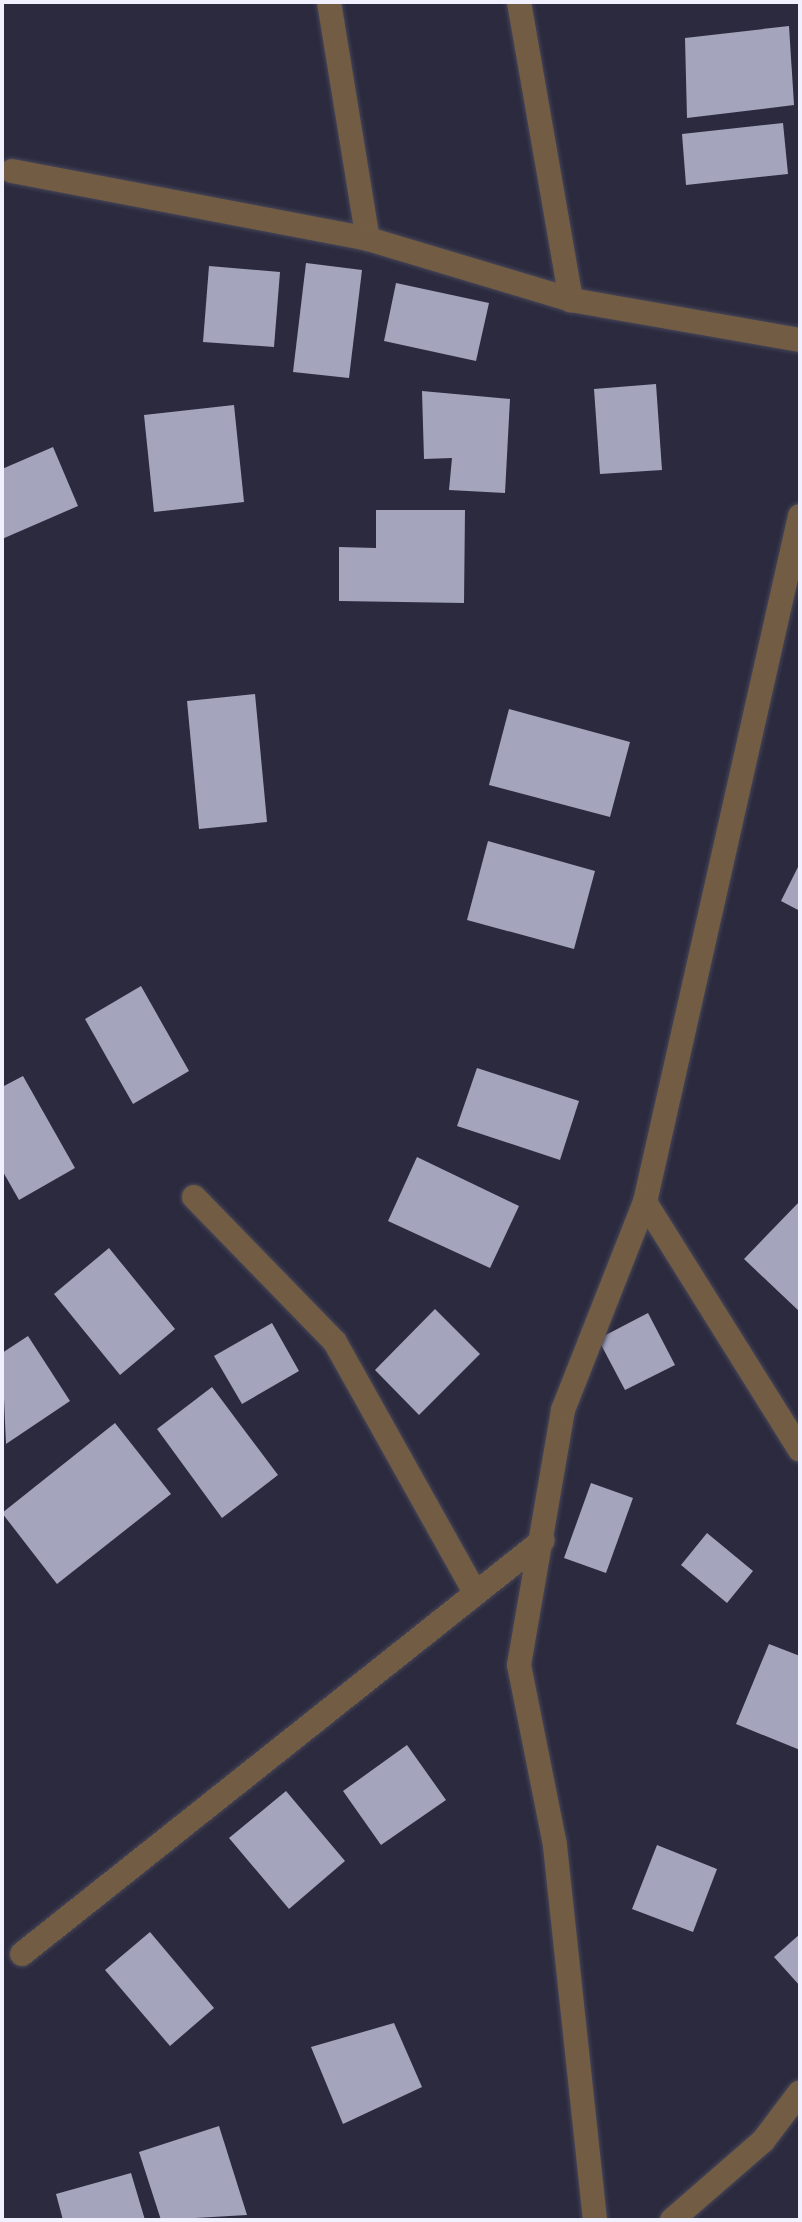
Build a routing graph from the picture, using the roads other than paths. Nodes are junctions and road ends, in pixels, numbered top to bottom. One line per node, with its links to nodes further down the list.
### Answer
1 (329, 2): 4 (street)
2 (519, 2): 5 (street)
3 (12, 171): 4 (street)
4 (368, 239): 5 (street)
5 (571, 300): 6 (street)
6 (800, 340)
7 (800, 516): 9 (street)
8 (194, 1197): 12 (street)
9 (645, 1202): 10 (street); 11 (street)
10 (800, 1450)
11 (543, 1540): 12 (street); 15 (street)
12 (473, 1589): 13 (street)
13 (22, 1954)
14 (800, 2092): 16 (street)
15 (595, 2220)
16 (672, 2220)

